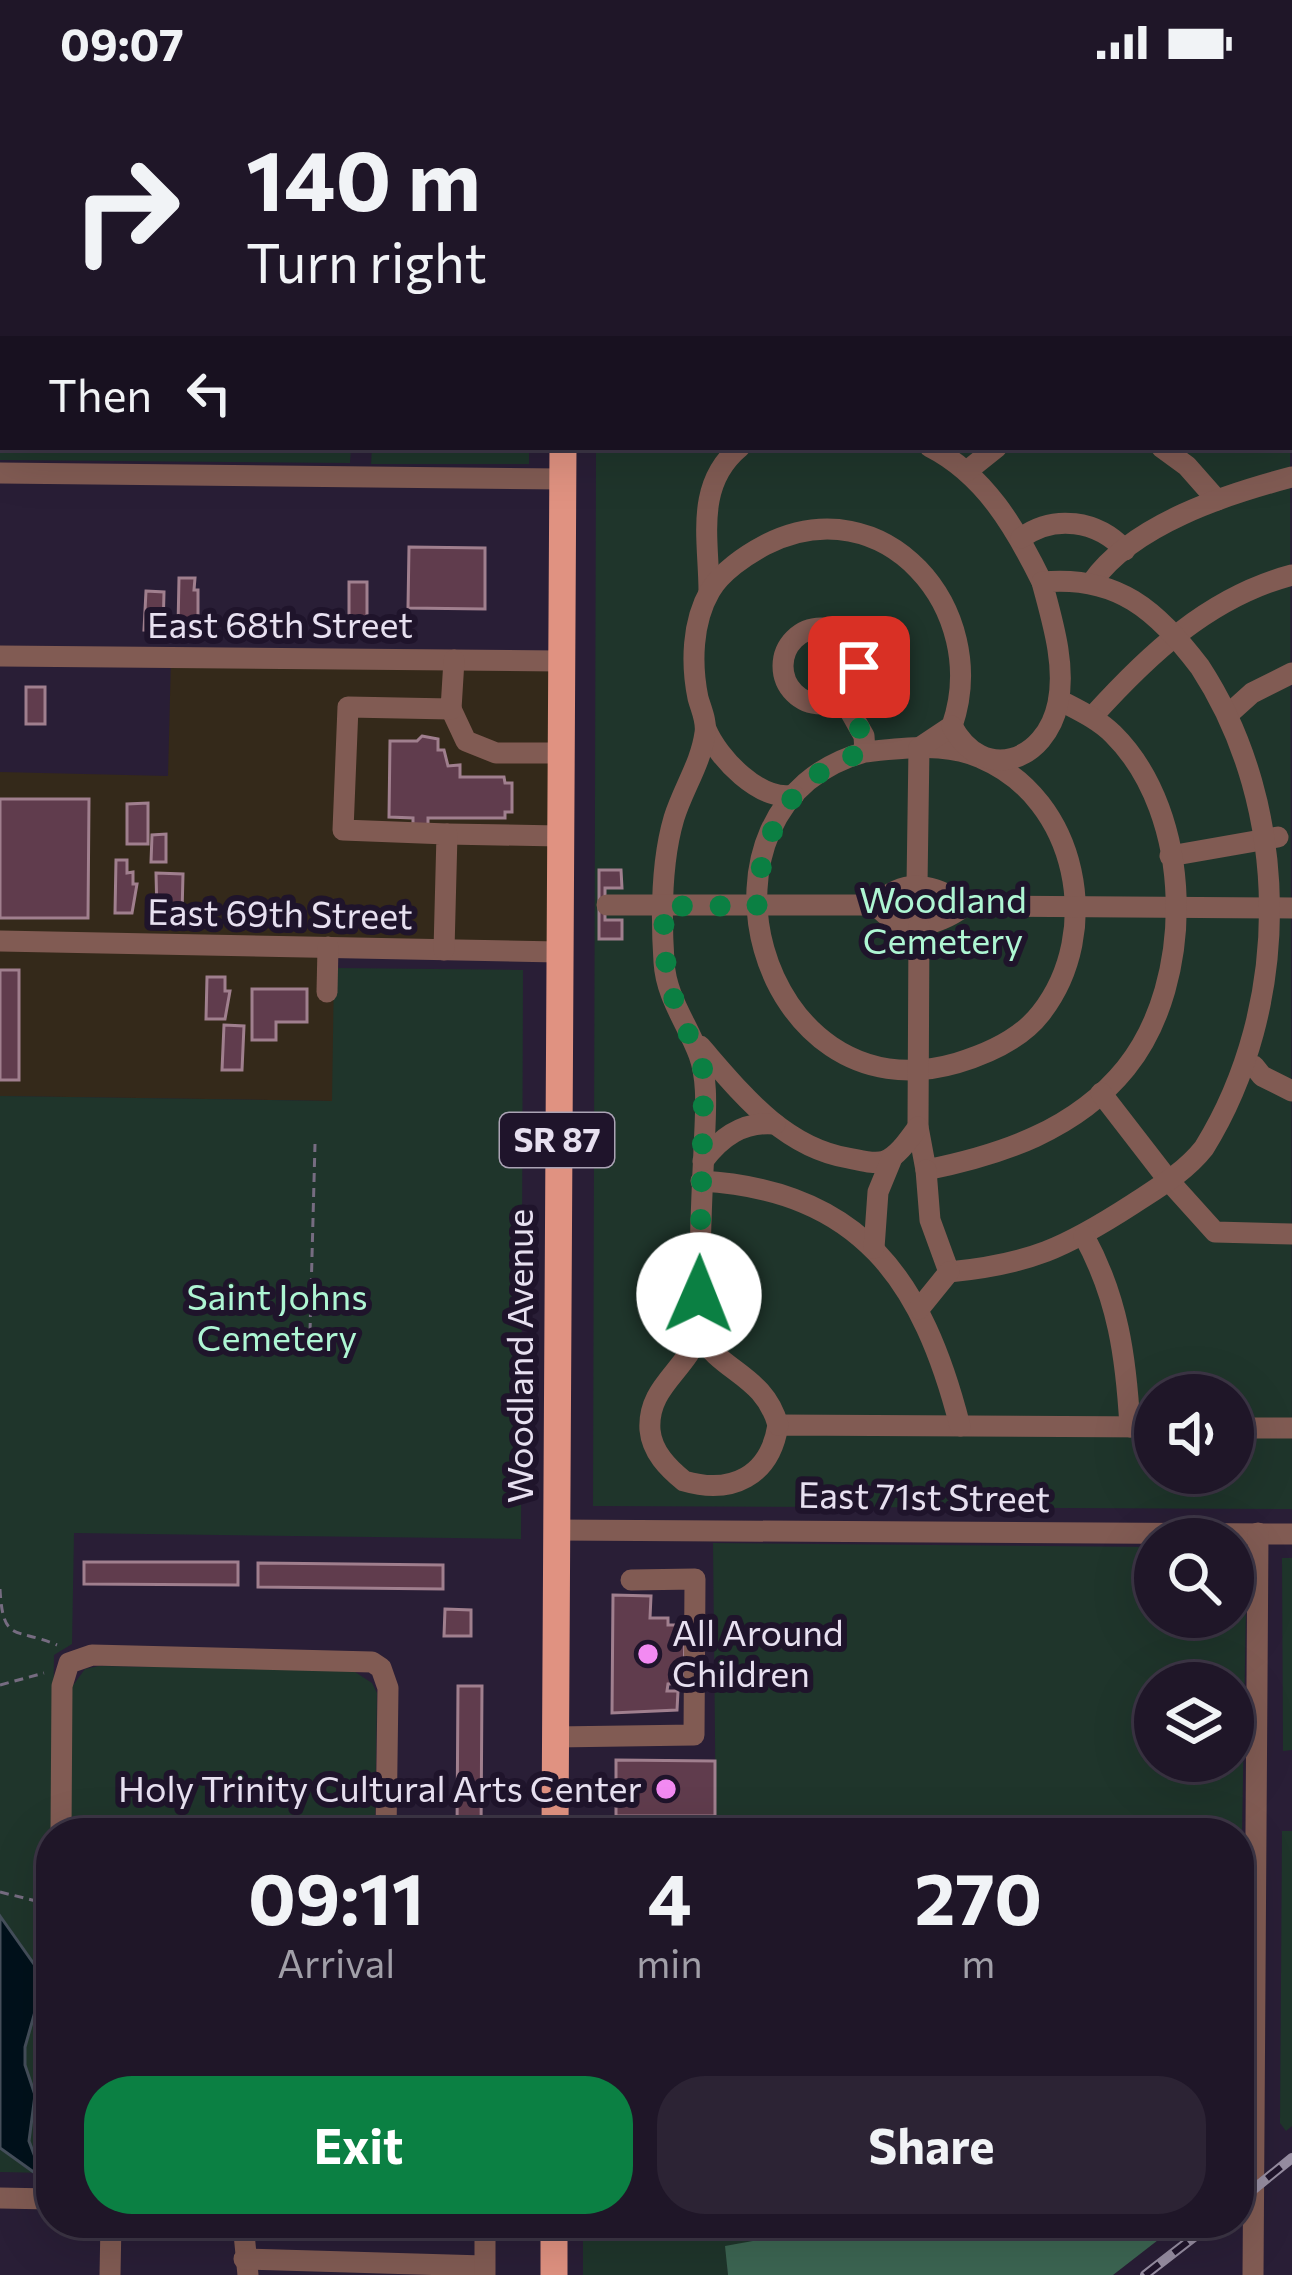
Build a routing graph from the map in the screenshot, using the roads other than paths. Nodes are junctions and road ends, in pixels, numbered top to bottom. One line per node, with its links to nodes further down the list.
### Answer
1 (562, 450): 9 (main road, Woodland Avenue / SR 87)
2 (737, 450): 16 (street)
3 (935, 450): 6 (street)
4 (993, 450): 6 (street)
5 (1165, 450): 10 (street)
6 (967, 471): 11 (street)
7 (0, 473): 9 (street)
8 (1292, 477): 10 (street)
9 (562, 478): 20 (main road, Woodland Avenue / SR 87)
10 (1217, 500): 12 (street)
11 (1021, 538): 12 (street); 14 (street)
12 (1125, 550): 15 (street)
13 (1292, 574): 17 (street)
14 (1042, 582): 15 (street); 23 (street)
15 (1092, 582): 17 (street)
16 (709, 592): 27 (street); 28 (street)
17 (1175, 637): 25 (street); 26 (street)
18 (0, 656): 19 (street, East 68th Street)
19 (454, 660): 20 (street, East 68th Street); 24 (street)
20 (560, 662): 31 (main road, Woodland Avenue / SR 87)
21 (1292, 673): 25 (street)
22 (842, 698): 30 (street)
23 (1059, 700): 26 (street); 32 (street)
24 (451, 709): 31 (street); 34 (street)
25 (1232, 711): 36 (street)
26 (1092, 717): 37 (street)
27 (952, 725): 29 (street); 32 (street)
28 (706, 729): 33 (street); 42 (street)
29 (919, 748): 30 (street); 32 (street); 38 (street)
30 (865, 752): 33 (street)
31 (559, 753): 35 (main road, Woodland Avenue / SR 87)
32 (984, 758): 44 (street)
33 (782, 802): 43 (street)
34 (447, 834): 35 (street); 50 (street)
35 (559, 836): 51 (main road, Woodland Avenue / SR 87)
36 (1278, 838): 37 (street); 46 (street)
37 (1170, 856): 45 (street)
38 (917, 885): 40 (street); 41 (street)
39 (607, 905): 42 (street)
40 (876, 905): 43 (street); 47 (street)
41 (965, 905): 44 (street); 47 (street)
42 (663, 906): 43 (street); 53 (street)
43 (757, 906): 55 (street)
44 (1075, 908): 45 (street); 55 (street)
45 (1174, 908): 46 (street); 57 (street)
46 (1289, 908): 54 (street)
47 (919, 926): 55 (street)
48 (0, 941): 49 (street, East 69th Street)
49 (328, 947): 50 (street, East 69th Street); 52 (street)
50 (444, 950): 51 (street, East 69th Street)
51 (558, 952): 76 (main road, Woodland Avenue / SR 87)
52 (327, 992)
53 (689, 1033): 58 (street); 62 (street)
54 (1254, 1066): 56 (street); 63 (street)
55 (919, 1069): 59 (street)
56 (1292, 1091)
57 (1101, 1093): 61 (street); 63 (street)
58 (775, 1124): 60 (street); 62 (street)
59 (918, 1127): 60 (street); 61 (street)
60 (892, 1158): 66 (street)
61 (926, 1170): 67 (street)
62 (702, 1171): 66 (street); 69 (street)
63 (1168, 1181): 64 (street); 65 (street)
64 (1292, 1234)
65 (1084, 1236): 67 (street); 72 (street)
66 (874, 1248): 68 (street)
67 (949, 1272): 68 (street)
68 (920, 1310): 71 (street)
69 (699, 1334): 70 (street); 70 (street)
70 (778, 1425): 71 (street)
71 (960, 1426): 72 (street)
72 (1130, 1426): 73 (street)
73 (1134, 1426)
74 (1254, 1428): 75 (street)
75 (1292, 1428)
76 (555, 1530): 77 (street, East 71st Street); 80 (main road, Woodland Avenue / SR 87)
77 (1258, 1534): 78 (street, East 71st Street); 84 (street)
78 (1292, 1534)
79 (632, 1580): 80 (street)
80 (555, 1737): 83 (main road, Woodland Avenue / SR 87)
81 (61, 1818): 82 (street)
82 (386, 1818)
83 (555, 1818)
84 (1254, 2127)
85 (0, 2198): 86 (street)
86 (36, 2199)
87 (111, 2238): 93 (street)
88 (485, 2238): 92 (street)
89 (554, 2238): 94 (main road)
90 (1253, 2238): 95 (street)
91 (246, 2267): 92 (street)
92 (484, 2270)
93 (110, 2275)
94 (554, 2275)
95 (1253, 2275)

